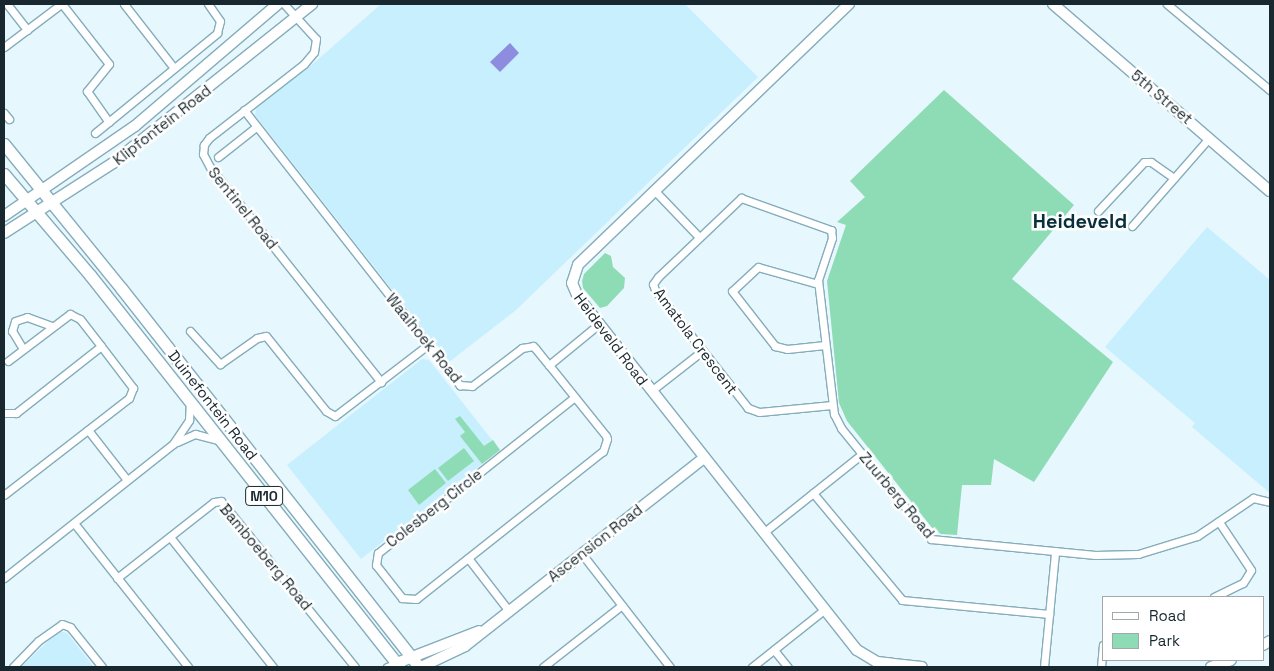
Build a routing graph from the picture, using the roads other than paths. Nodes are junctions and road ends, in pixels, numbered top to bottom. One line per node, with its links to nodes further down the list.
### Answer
1 (6, 4): 12 (street)
2 (61, 4): 12 (street); 19 (street)
3 (124, 4): 14 (street)
4 (208, 4): 14 (street)
5 (278, 4): 28 (street, Klipfontein Road)
6 (284, 4): 11 (street, Sentinel Road)
7 (312, 4): 11 (street, Klipfontein Road)
8 (849, 4): 29 (street, Heideveld Road)
9 (1053, 4): 22 (street, 5th Street)
10 (1167, 4): 15 (street)
11 (297, 18): 16 (street, Sentinel Road); 31 (street, Klipfontein Road)
12 (27, 30): 13 (street)
13 (4, 48)
14 (174, 68): 19 (street)
15 (1270, 90)
16 (244, 110): 20 (street, Waaihoek Road); 50 (street, Sentinel Road)
17 (4, 113): 18 (street)
18 (9, 120)
19 (109, 122): 21 (street)
20 (256, 127): 24 (street); 43 (street, Waaihoek Road)
21 (95, 134)
22 (1209, 138): 26 (street); 27 (street, 5th Street)
23 (4, 144): 28 (main road, Duinefontein Road / M10)
24 (218, 157)
25 (4, 174): 30 (main road, Duinefontein Road / M10)
26 (1174, 178): 32 (street); 35 (street)
27 (1270, 190)
28 (40, 191): 30 (street, Klipfontein Road); 31 (main road, Duinefontein Road / M10)
29 (655, 191): 38 (street); 40 (street, Heideveld Road)
30 (27, 201): 33 (main road, Duinefontein Road / M10); 34 (street, Klipfontein Road)
31 (52, 204): 33 (street, Klipfontein Road); 82 (main road, Duinefontein Road / M10)
32 (1098, 211)
33 (38, 213): 37 (street, Klipfontein Road); 53 (main road, Duinefontein Road / M10)
34 (4, 216)
35 (1132, 226)
36 (831, 230): 38 (street, Amatola Crescent); 39 (street, Zuurberg Road)
37 (4, 233)
38 (699, 237): 47 (street, Amatola Crescent)
39 (818, 284): 44 (street, Zuurberg Road); 44 (street)
40 (599, 324): 49 (street); 51 (street, Heideveld Road)
41 (52, 326): 45 (street); 46 (street); 46 (street)
42 (190, 331): 50 (street)
43 (429, 344): 49 (street, Waaihoek Road); 50 (street)
44 (825, 345): 54 (street, Zuurberg Road)
45 (101, 346): 55 (street); 56 (street)
46 (23, 349): 48 (street)
47 (702, 351): 51 (street); 54 (street, Amatola Crescent)
48 (8, 361)
49 (549, 365): 52 (street, Waaihoek Road)
50 (381, 382)
51 (651, 391): 61 (street, Heideveld Road)
52 (575, 398): 59 (street, Waaihoek Road); 72 (street, Colesberg Circle)
53 (190, 402): 57 (main road, Duinefontein Road / M10); 58 (street)
54 (832, 404): 60 (street, Zuurberg Road)
55 (4, 413)
56 (88, 430): 62 (street); 64 (street)
57 (221, 441): 58 (street); 84 (main road, Duinefontein Road / M10)
58 (173, 444): 62 (street)
59 (608, 444): 72 (street, Colesberg Circle)
60 (862, 454): 63 (street); 70 (street, Zuurberg Road)
61 (704, 458): 68 (street, Heideveld Road); 71 (street, Ascension Road)
62 (127, 480): 67 (street)
63 (813, 493): 68 (street); 79 (street)
64 (4, 495)
65 (1270, 502): 66 (street, Zuurberg Road)
66 (1219, 522): 70 (street, Zuurberg Road); 75 (street)
67 (74, 523): 73 (street); 74 (street)
68 (763, 533): 77 (street, Heideveld Road)
69 (170, 536): 74 (street, Bamboeberg Road); 88 (street); 89 (street, Bamboeberg Road)
70 (1055, 552): 79 (street)
71 (582, 554): 76 (street); 78 (street, Ascension Road)
72 (468, 558): 78 (street)
73 (4, 578)
74 (117, 578): 87 (street)
75 (1216, 596)
76 (622, 605): 91 (street); 92 (street)
77 (824, 610): 81 (street); 95 (street, Heideveld Road)
78 (509, 611): 80 (street, Ascension Road)
79 (1049, 614): 96 (street)
80 (487, 628): 82 (street, Ascension Road); 90 (street, Ascension Road)
81 (774, 650): 93 (street); 94 (street)
82 (411, 657): 84 (street, Ascension Road); 90 (main road, Duinefontein Road / M10)
83 (1227, 661): 97 (street)
84 (394, 666)
85 (13, 667): 86 (street)
86 (102, 667)
87 (188, 667)
88 (273, 667)
89 (355, 667)
90 (420, 667)
91 (543, 667)
92 (670, 667)
93 (752, 667)
94 (788, 667)
95 (922, 667)
96 (1044, 667)
97 (1211, 667)

